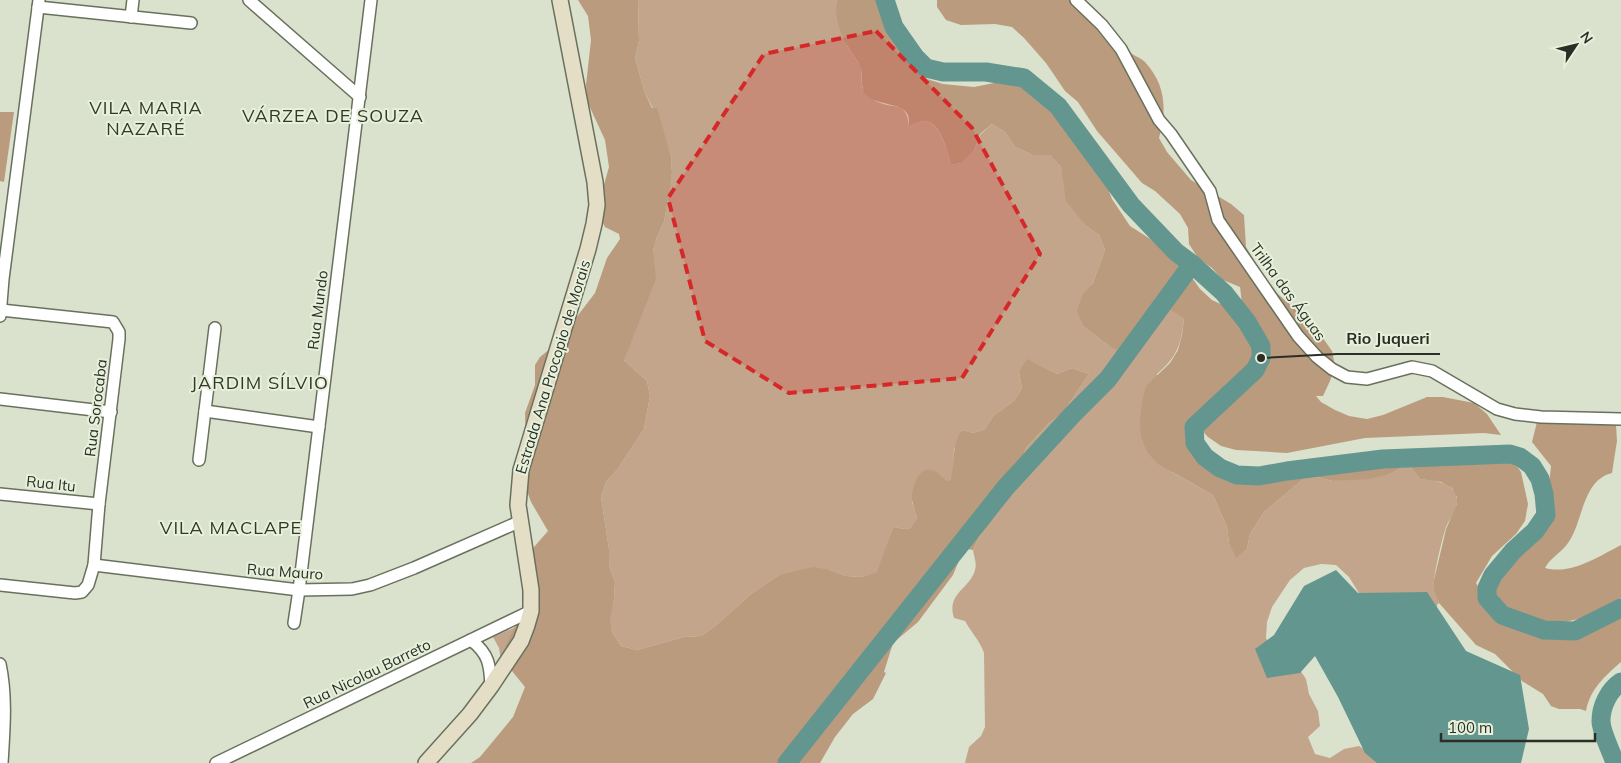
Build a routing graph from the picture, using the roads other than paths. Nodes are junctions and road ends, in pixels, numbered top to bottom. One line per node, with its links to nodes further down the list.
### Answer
1 (133, 0): 7 (street)
2 (249, 0): 9 (street)
3 (371, 0): 9 (street, Rua Mundo)
4 (560, 0): 22 (street, Estrada Ana Procopio de Morais)
5 (1076, 0): 17 (street, Trilha das Águas)
6 (38, 3): 7 (street); 10 (street)
7 (131, 16): 8 (street)
8 (191, 23)
9 (360, 97): 18 (street, Rua Mundo)
10 (2, 279): 11 (street)
11 (1, 310): 12 (street); 16 (street, Rua Sorocaba)
12 (0, 316)
13 (215, 328): 15 (street)
14 (0, 400): 16 (street)
15 (205, 410): 18 (street); 19 (street)
16 (111, 412): 21 (street, Rua Sorocaba)
17 (1621, 419)
18 (319, 427): 25 (street, Rua Mundo)
19 (199, 460)
20 (0, 494): 21 (street, Rua Itu)
21 (99, 504): 23 (street, Rua Sorocaba)
22 (521, 521): 25 (street, Rua Mauro); 26 (street, Estrada Ana Procopio de Morais)
23 (94, 565): 24 (street, Rua Sorocaba); 25 (street, Rua Mauro)
24 (0, 585)
25 (299, 590): 27 (street, Rua Mundo)
26 (530, 611): 28 (street, Rua Nicolau Barreto); 30 (street, Estrada Ana Procopio de Morais)
27 (294, 623)
28 (471, 640): 30 (street); 32 (street, Rua Nicolau Barreto)
29 (0, 664): 31 (street)
30 (491, 686): 33 (street, Estrada Ana Procopio de Morais)
31 (2, 763)
32 (216, 763)
33 (426, 763)

